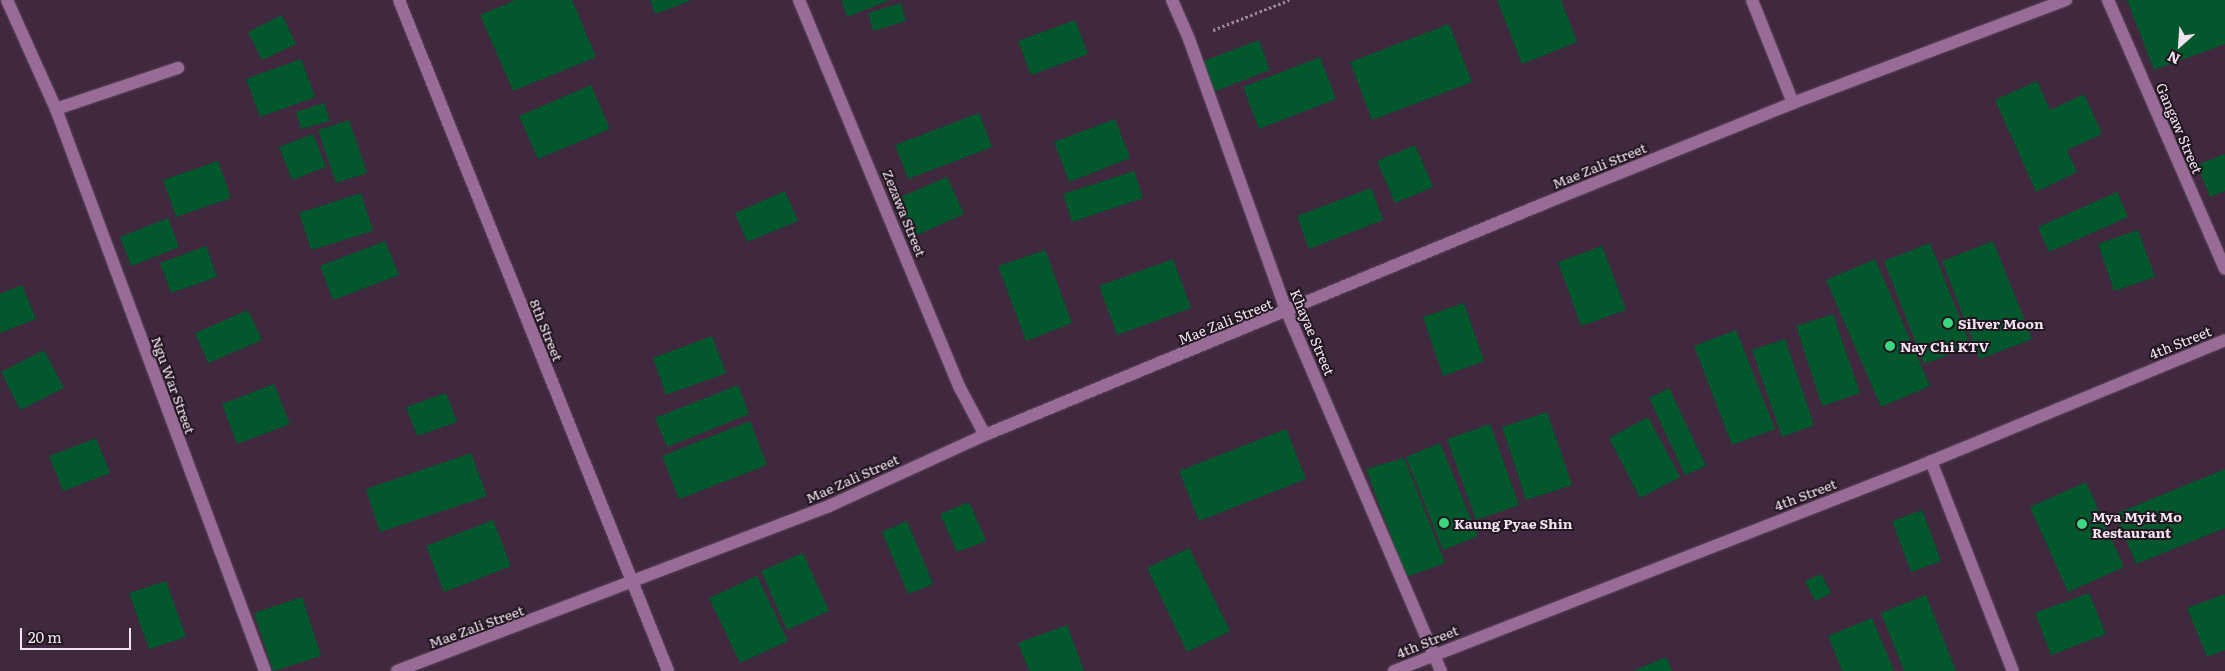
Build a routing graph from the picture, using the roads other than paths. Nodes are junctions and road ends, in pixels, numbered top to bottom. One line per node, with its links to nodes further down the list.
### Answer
1 (7, 0): 10 (street, Ngu War Street)
2 (399, 0): 16 (street, 8th Street)
3 (799, 0): 14 (street, Zezawa Street)
4 (1172, 0): 12 (street, Khayae Street)
5 (1752, 0): 9 (street)
6 (2066, 0): 9 (street, Mae Zali Street)
7 (2108, 0): 11 (street, Gangaw Street)
8 (178, 68): 10 (street)
9 (1793, 103): 12 (street, Mae Zali Street)
10 (56, 109): 18 (street, Ngu War Street)
11 (2225, 269)
12 (1287, 312): 14 (street, Mae Zali Street); 17 (street, Khayae Street)
13 (2225, 340): 15 (street, 4th Street)
14 (985, 436): 16 (street, Mae Zali Street)
15 (1931, 461): 17 (street, 4th Street); 23 (street)
16 (632, 584): 19 (street, Mae Zali Street); 20 (street, 8th Street)
17 (1435, 654): 21 (street, 4th Street); 22 (street, Khayae Street)
18 (265, 671)
19 (397, 671)
20 (668, 671)
21 (1394, 671)
22 (1441, 671)
23 (2013, 671)

